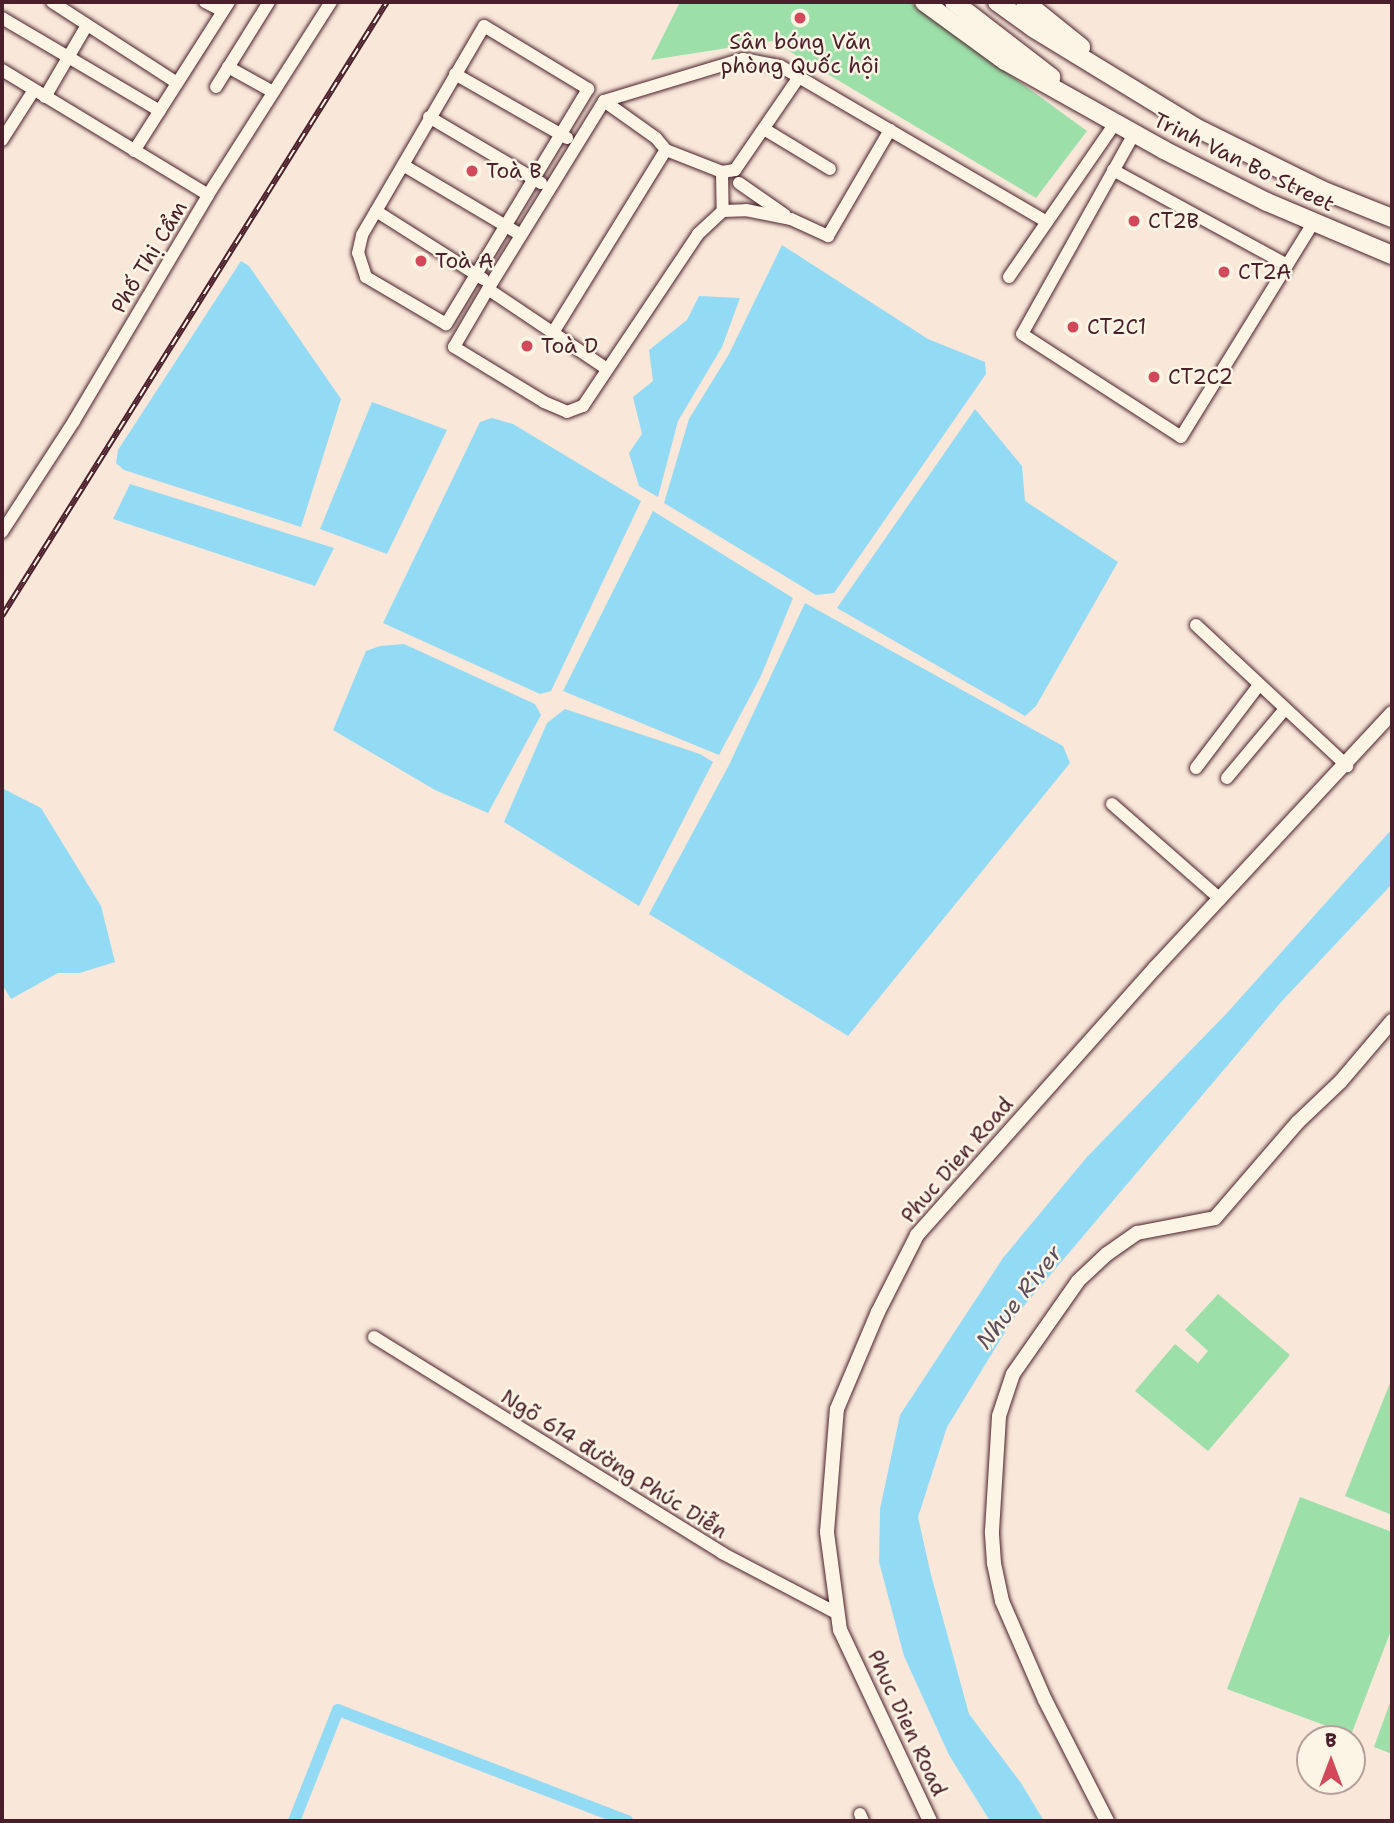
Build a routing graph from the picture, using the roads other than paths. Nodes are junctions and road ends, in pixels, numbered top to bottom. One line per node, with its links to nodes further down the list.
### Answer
1 (52, 2): 11 (street)
2 (205, 2): 9 (street)
3 (269, 2): 13 (street)
4 (331, 2): 21 (street, Phố Thị Cẩm)
5 (924, 2): 24 (main road, Trinh Van Bo Street)
6 (954, 2): 24 (main road, Trinh Van Bo Street)
7 (997, 2): 18 (main road, Trinh Van Bo Street)
8 (1025, 2): 18 (main road, Trinh Van Bo Street)
9 (226, 6): 17 (street)
10 (2, 18): 12 (street)
11 (87, 25): 12 (street); 17 (street)
12 (69, 57): 22 (street); 25 (street)
13 (228, 67): 19 (street); 21 (street)
14 (2, 70): 20 (street)
15 (455, 74): 26 (street); 31 (street); 31 (street)
16 (799, 78): 23 (street); 28 (street); 29 (street)
17 (177, 83): 25 (street)
18 (1123, 84): 46 (main road, Trinh Van Bo Street)
19 (216, 87)
20 (34, 90): 22 (street); 32 (street)
21 (273, 92): 42 (street, Phố Thị Cẩm)
22 (46, 97): 35 (street)
23 (604, 101): 33 (street); 34 (street)
24 (1080, 101): 27 (main road, Trinh Van Bo Street)
25 (160, 111): 35 (street)
26 (429, 117): 36 (street); 40 (street)
27 (1116, 122): 30 (main road, Trinh Van Bo Street); 48 (street)
28 (764, 129): 37 (street); 39 (street)
29 (890, 130): 47 (street); 48 (street)
30 (1135, 132): 38 (street); 49 (main road, Trinh Van Bo Street)
31 (561, 135): 33 (street); 40 (street)
32 (2, 140)
33 (577, 145): 41 (street)
34 (666, 150): 39 (street); 57 (street)
35 (134, 151): 42 (street)
36 (402, 165): 44 (street); 50 (street)
37 (830, 169)
38 (1113, 170): 53 (street); 53 (street)
39 (732, 175): 43 (street); 45 (street); 47 (street)
40 (534, 178): 41 (street); 50 (street)
41 (550, 188): 51 (street)
42 (208, 195): 59 (street, Phố Thị Cẩm)
43 (746, 210): 45 (street); 47 (street)
44 (376, 211): 54 (street); 54 (street)
45 (723, 211): 58 (street)
46 (1392, 218)
47 (791, 219)
48 (1047, 222): 55 (street)
49 (1313, 223): 52 (main road, Trinh Van Bo Street); 53 (street)
50 (506, 225): 51 (street); 54 (street)
51 (521, 235): 56 (street)
52 (1392, 255)
53 (1287, 265)
54 (476, 274): 56 (street)
55 (1009, 277)
56 (489, 286): 57 (street); 58 (street)
57 (554, 331): 58 (street)
58 (607, 369)
59 (2, 532)
60 (1196, 625): 61 (street)
61 (1259, 685): 62 (street); 65 (street)
62 (1284, 710): 64 (street); 66 (street)
63 (1392, 713): 64 (street, Phuc Dien Road)
64 (1347, 766): 68 (street, Phuc Dien Road)
65 (1196, 768)
66 (1227, 778)
67 (1112, 804): 68 (street)
68 (1220, 899): 71 (street, Phuc Dien Road)
69 (1392, 1021): 73 (street)
70 (374, 1337): 71 (street, Ngõ 614 đường Phúc Diễn)
71 (838, 1615): 72 (street, Phuc Dien Road)
72 (930, 1821)
73 (1107, 1821)

